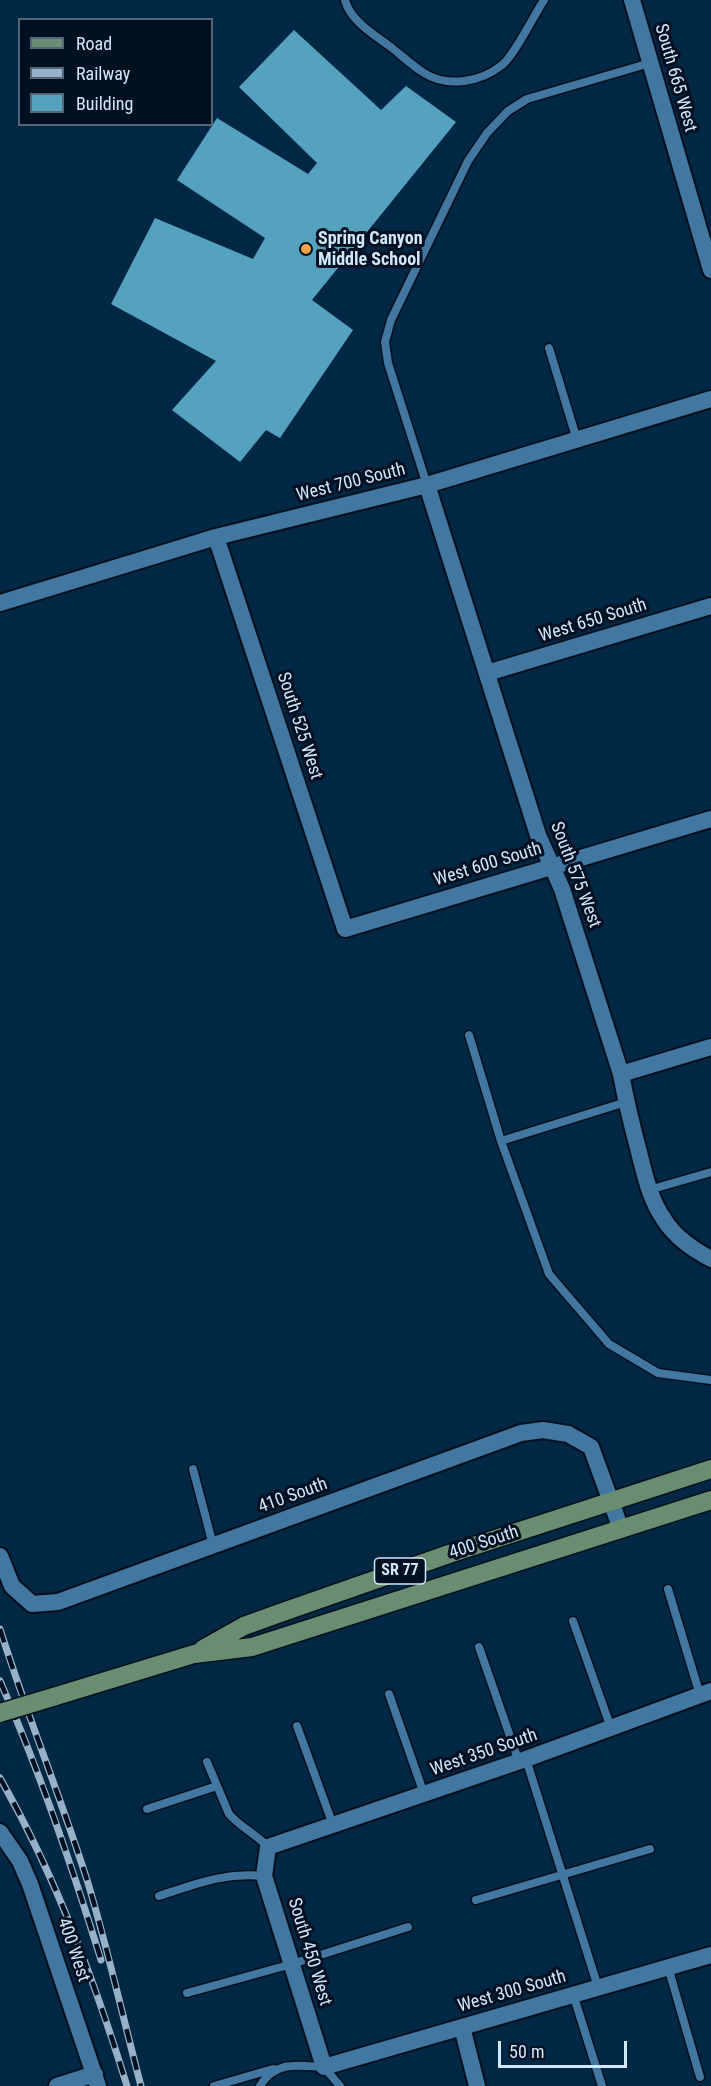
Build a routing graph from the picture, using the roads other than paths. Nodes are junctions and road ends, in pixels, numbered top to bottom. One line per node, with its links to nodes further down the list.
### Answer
1 (345, 0): 2 (lane)
2 (544, 0)
3 (632, 0): 4 (street, South 665 West)
4 (651, 63): 5 (street, South 665 West); 9 (lane)
5 (711, 270)
6 (549, 348): 8 (lane)
7 (711, 399): 8 (street, West 700 South)
8 (577, 440): 9 (street, West 700 South)
9 (427, 485): 10 (street, West 700 South); 13 (street, South 575 West)
10 (216, 537): 11 (street, West 700 South); 16 (street, South 525 West)
11 (0, 603)
12 (711, 606): 13 (street, West 650 South)
13 (487, 672): 15 (street, South 575 West)
14 (711, 819): 15 (street, West 600 South)
15 (551, 866): 16 (street, West 600 South); 19 (street, South 575 West)
16 (345, 928)
17 (470, 1035): 21 (lane)
18 (711, 1047): 19 (street)
19 (621, 1074): 20 (street, South 575 West)
20 (626, 1102): 21 (lane); 23 (street, South 575 West)
21 (501, 1141): 25 (lane)
22 (711, 1172): 23 (lane)
23 (649, 1190): 24 (street, South 575 West)
24 (711, 1260)
25 (711, 1380)
26 (193, 1469): 31 (lane)
27 (711, 1469): 29 (main road, 400 South / SR 77)
28 (711, 1500): 30 (main road, 400 South / SR 77)
29 (612, 1502): 30 (street); 31 (street, 410 South); 36 (main road, 400 South / SR 77)
30 (621, 1528): 36 (main road, 400 South / SR 77)
31 (213, 1545): 32 (street, 410 South)
32 (0, 1556)
33 (668, 1589): 37 (lane)
34 (573, 1621): 41 (lane)
35 (478, 1647): 42 (lane)
36 (194, 1654): 39 (main road, 400 South / SR 77, bridge)
37 (705, 1693): 41 (street, West 350 South)
38 (389, 1694): 45 (lane)
39 (0, 1713)
40 (297, 1726): 47 (lane)
41 (611, 1728): 42 (street, West 350 South)
42 (523, 1760): 45 (street, West 350 South); 51 (lane)
43 (207, 1762): 44 (lane)
44 (218, 1786): 46 (lane); 49 (lane)
45 (424, 1794): 47 (street, West 350 South)
46 (147, 1809)
47 (333, 1825): 49 (street, West 350 South)
48 (0, 1832): 66 (street, 400 West)
49 (268, 1847): 52 (street, South 450 West)
50 (650, 1849): 51 (lane)
51 (563, 1875): 54 (lane); 59 (lane)
52 (264, 1876): 53 (lane); 57 (street, South 450 West)
53 (159, 1896)
54 (476, 1900)
55 (408, 1927): 57 (lane)
56 (711, 1955): 58 (street, West 300 South)
57 (292, 1964): 60 (lane); 63 (street, South 450 West)
58 (668, 1967): 59 (street, West 300 South); 65 (lane)
59 (598, 1987): 61 (street, West 300 South)
60 (187, 1993)
61 (573, 1994): 62 (street, West 300 South); 72 (lane)
62 (462, 2027): 63 (street, West 300 South); 71 (street)
63 (324, 2067): 64 (lane); 70 (lane)
64 (277, 2068): 68 (lane); 69 (lane)
65 (700, 2077)
66 (96, 2080): 67 (street)
67 (57, 2086)
68 (214, 2086)
69 (260, 2086)
70 (340, 2086)
71 (477, 2086)
72 (602, 2086)

